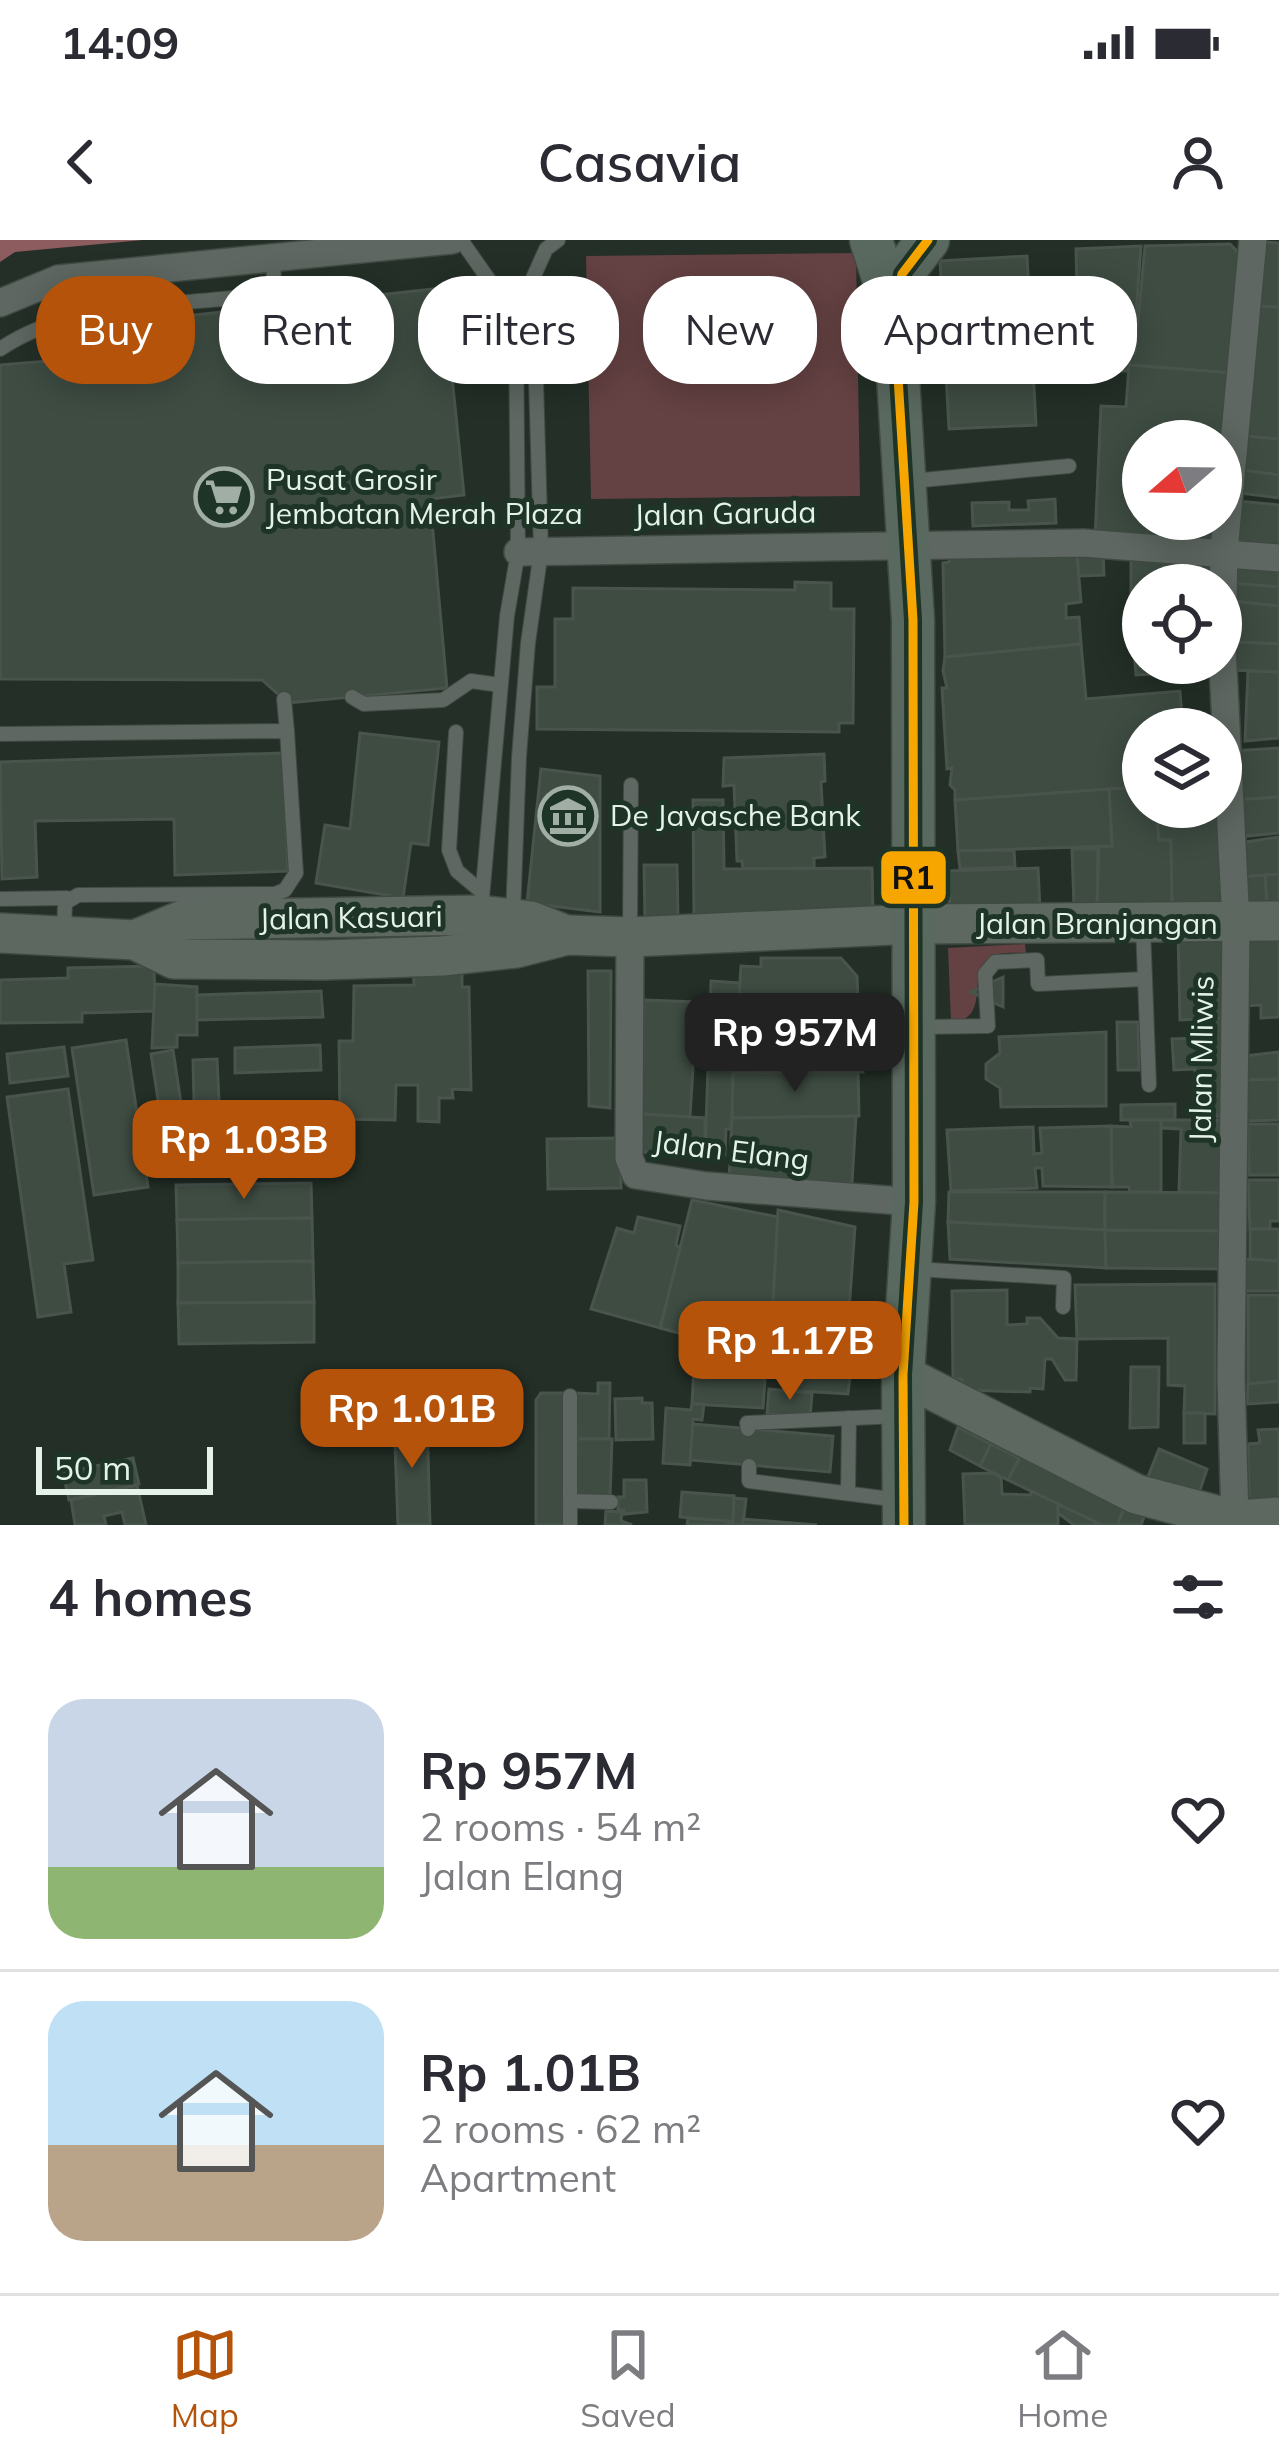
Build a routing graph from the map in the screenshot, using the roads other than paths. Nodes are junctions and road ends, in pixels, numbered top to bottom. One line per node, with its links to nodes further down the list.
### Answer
1 (456, 240): 6 (street); 16 (lane)
2 (558, 240): 16 (lane)
3 (871, 240): 7 (main road)
4 (928, 240): 8 (main road)
5 (1252, 240): 15 (street, Jalan Mliwis)
6 (273, 256): 9 (street); 10 (lane)
7 (882, 276)
8 (902, 276)
9 (0, 303)
10 (0, 349)
11 (900, 384): 13 (main road)
12 (1069, 466): 13 (lane)
13 (907, 482): 14 (main road)
14 (910, 543): 15 (street, Jalan Garuda); 16 (street, Jalan Garuda); 30 (main road)
15 (1224, 551): 17 (street, Jalan Garuda); 31 (street, Jalan Mliwis)
16 (530, 552): 18 (lane); 26 (lane)
17 (1279, 558)
18 (500, 685): 19 (lane); 26 (lane)
19 (352, 697)
20 (284, 699): 21 (lane)
21 (287, 731): 23 (lane); 27 (lane)
22 (456, 732): 26 (lane)
23 (0, 734)
24 (631, 785): 34 (lane)
25 (0, 898): 27 (lane)
26 (492, 908): 33 (street, Jalan Kasuari); 35 (street, Jalan Kasuari)
27 (65, 917): 32 (street, Jalan Kasuari); 35 (street, Jalan Kasuari)
28 (1279, 922): 31 (street, Jalan Branjangan)
29 (1143, 923): 31 (street, Jalan Branjangan); 36 (street, Jalan Branjangan); 37 (lane)
30 (915, 924): 34 (street, Jalan Kasuari); 36 (street, Jalan Branjangan); 38 (main road)
31 (1236, 924): 53 (street, Jalan Mliwis)
32 (0, 933)
33 (567, 935): 34 (street, Jalan Kasuari); 35 (street, Jalan Kasuari)
34 (630, 937): 40 (street, Jalan Elang)
35 (135, 940)
36 (1036, 942): 37 (lane); 38 (lane)
37 (1145, 979): 39 (lane)
38 (915, 1028): 40 (main road)
39 (1149, 1085)
40 (914, 1202): 41 (main road)
41 (910, 1269): 42 (lane); 44 (main road)
42 (1063, 1307)
43 (570, 1396): 49 (lane)
44 (903, 1396): 45 (lane); 51 (main road); 53 (street)
45 (849, 1418): 46 (lane); 48 (lane)
46 (748, 1429)
47 (749, 1466): 48 (lane)
48 (848, 1493): 51 (lane)
49 (570, 1501): 50 (lane); 54 (lane)
50 (611, 1502)
51 (904, 1513)
52 (1279, 1517): 53 (street)
53 (1235, 1520)
54 (570, 1525)

